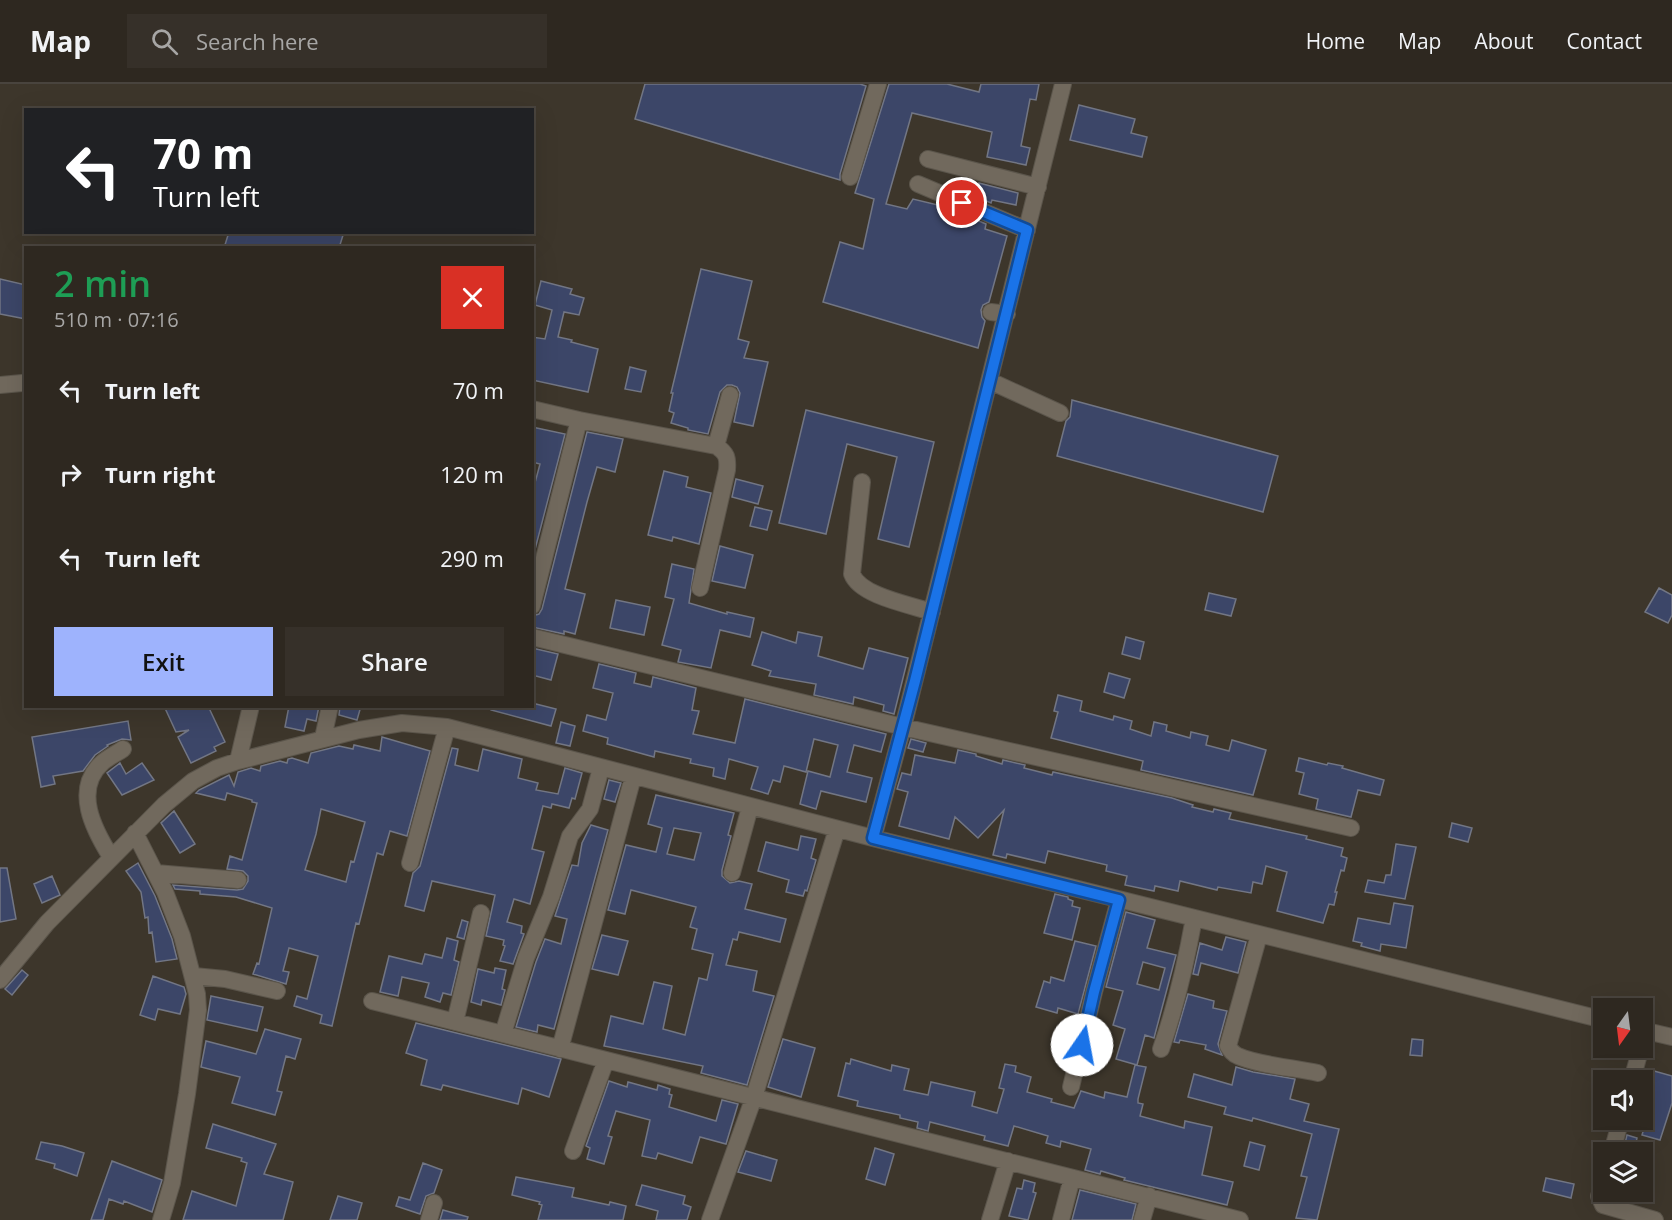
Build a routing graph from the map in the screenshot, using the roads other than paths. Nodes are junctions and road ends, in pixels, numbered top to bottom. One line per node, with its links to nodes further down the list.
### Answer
1 (878, 84): 4 (street)
2 (1063, 84): 6 (street)
3 (928, 159): 6 (street)
4 (850, 177)
5 (918, 184): 7 (street)
6 (1038, 187): 7 (street)
7 (1027, 230): 8 (street)
8 (990, 381): 13 (street); 19 (street)
9 (22, 383): 10 (street)
10 (0, 385)
11 (730, 395): 15 (street)
12 (534, 409): 14 (street)
13 (1059, 413)
14 (579, 420): 15 (street); 18 (street)
15 (716, 446): 17 (street)
16 (862, 482): 19 (street)
17 (700, 588)
18 (534, 598)
19 (932, 612): 24 (street)
20 (534, 638): 24 (street)
21 (251, 708): 27 (street)
22 (330, 708): 25 (street)
23 (447, 727): 25 (street); 28 (street); 36 (street)
24 (903, 727): 31 (street); 34 (street)
25 (323, 738): 27 (street)
26 (123, 749): 35 (street)
27 (238, 761): 33 (street)
28 (601, 768): 29 (street); 50 (street)
29 (633, 777): 30 (street); 53 (street)
30 (750, 807): 32 (street); 38 (street)
31 (1350, 828)
32 (837, 829): 34 (street); 58 (street)
33 (135, 833): 35 (street); 37 (street)
34 (873, 838): 40 (street)
35 (111, 857): 45 (street)
36 (410, 863)
37 (156, 873): 39 (street); 44 (street)
38 (732, 873)
39 (238, 880)
40 (1119, 900): 42 (street); 57 (street)
41 (481, 913): 49 (street)
42 (1194, 918): 43 (street); 54 (street)
43 (1259, 935): 48 (street); 56 (street)
44 (194, 976): 46 (street); 65 (street)
45 (0, 980)
46 (278, 991)
47 (372, 1000): 49 (street)
48 (1593, 1017)
49 (455, 1022): 50 (street)
50 (503, 1034): 53 (street)
51 (1653, 1035): 52 (street)
52 (1672, 1037)
53 (560, 1048): 55 (street)
54 (1161, 1049)
55 (606, 1060): 58 (street); 59 (street)
56 (1318, 1073)
57 (1071, 1087)
58 (754, 1097): 60 (street); 67 (street)
59 (573, 1152)
60 (1008, 1161): 61 (street); 68 (street)
61 (1072, 1178): 62 (street); 69 (street)
62 (1149, 1196): 70 (street); 71 (street)
63 (1602, 1202): 72 (street)
64 (434, 1203): 66 (street)
65 (161, 1220)
66 (429, 1220)
67 (710, 1220)
68 (990, 1220)
69 (1061, 1220)
70 (1142, 1220)
71 (1240, 1220)
72 (1655, 1220)

